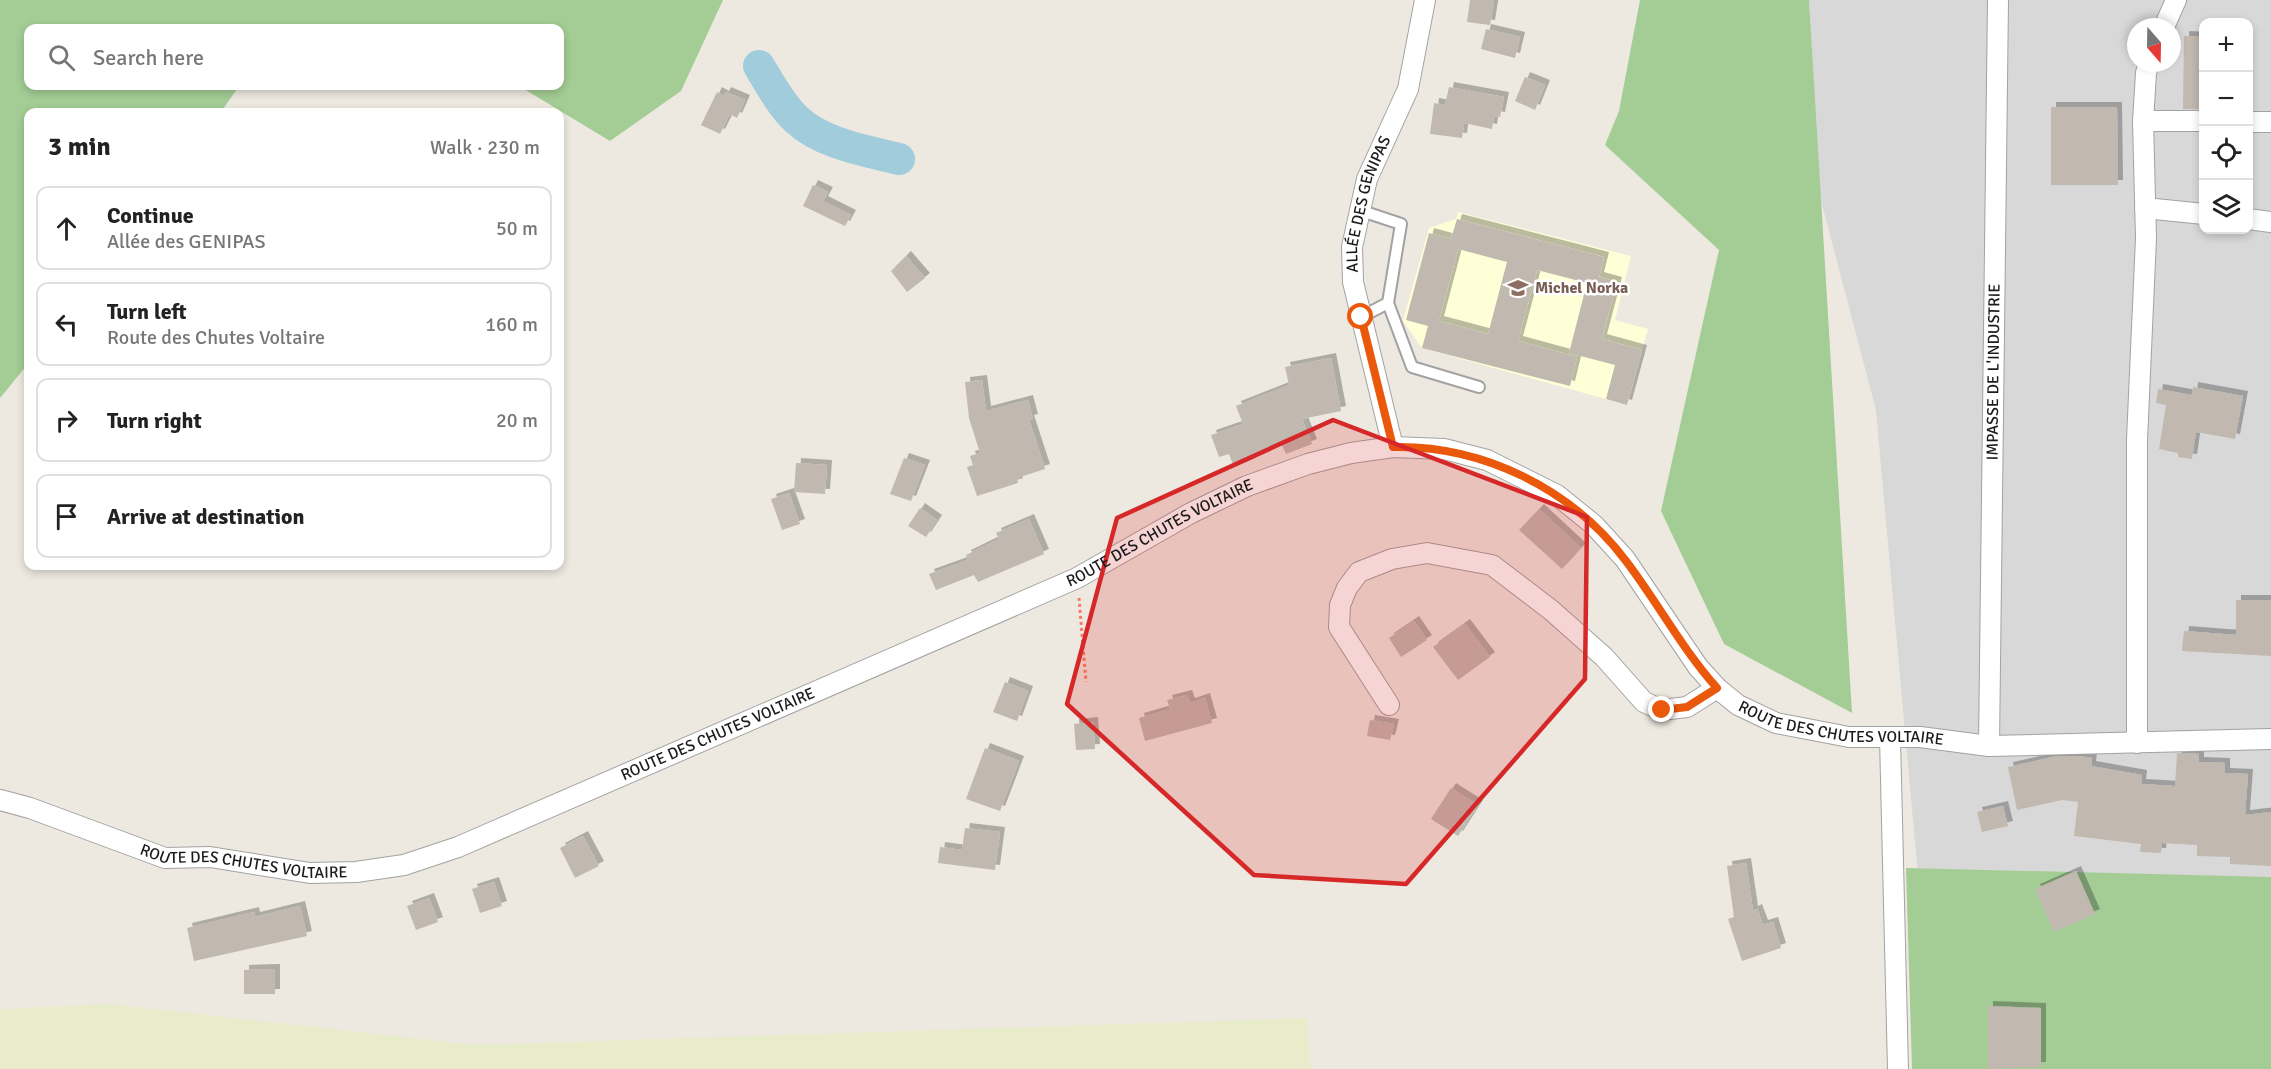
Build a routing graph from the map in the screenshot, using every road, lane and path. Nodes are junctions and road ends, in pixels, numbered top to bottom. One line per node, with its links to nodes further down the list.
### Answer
1 (1425, 0): 11 (street, ALLÉE DES GENIPAS)
2 (1998, 0): 26 (street, IMPASSE DE L'INDUSTRIE)
3 (2176, 0): 4 (street)
4 (2168, 18)
5 (2146, 72): 6 (street)
6 (2143, 121): 7 (street); 10 (street)
7 (2199, 121)
8 (2253, 122): 9 (street)
9 (2271, 122)
10 (2145, 208): 12 (street); 25 (street)
11 (1359, 210): 15 (lane); 16 (street, ALLÉE DES GENIPAS)
12 (2199, 213)
13 (2253, 220): 14 (street)
14 (2271, 222)
15 (1388, 303): 16 (lane); 17 (lane)
16 (1361, 317): 18 (street, ALLÉE DES GENIPAS)
17 (1479, 387)
18 (1393, 447): 19 (street, ROUTE DES CHUTES VOLTAIRE); 21 (street, ROUTE DES CHUTES VOLTAIRE)
19 (1077, 578): 20 (path); 27 (street, ROUTE DES CHUTES VOLTAIRE)
20 (1086, 682)
21 (1717, 688): 22 (street); 23 (street, ROUTE DES CHUTES VOLTAIRE)
22 (1389, 705)
23 (1890, 738): 26 (street, ROUTE DES CHUTES VOLTAIRE); 28 (street)
24 (2271, 739): 25 (street, ROUTE DES CHUTES VOLTAIRE)
25 (2137, 743): 26 (street, ROUTE DES CHUTES VOLTAIRE)
26 (1989, 746)
27 (0, 800)
28 (1898, 1069)

